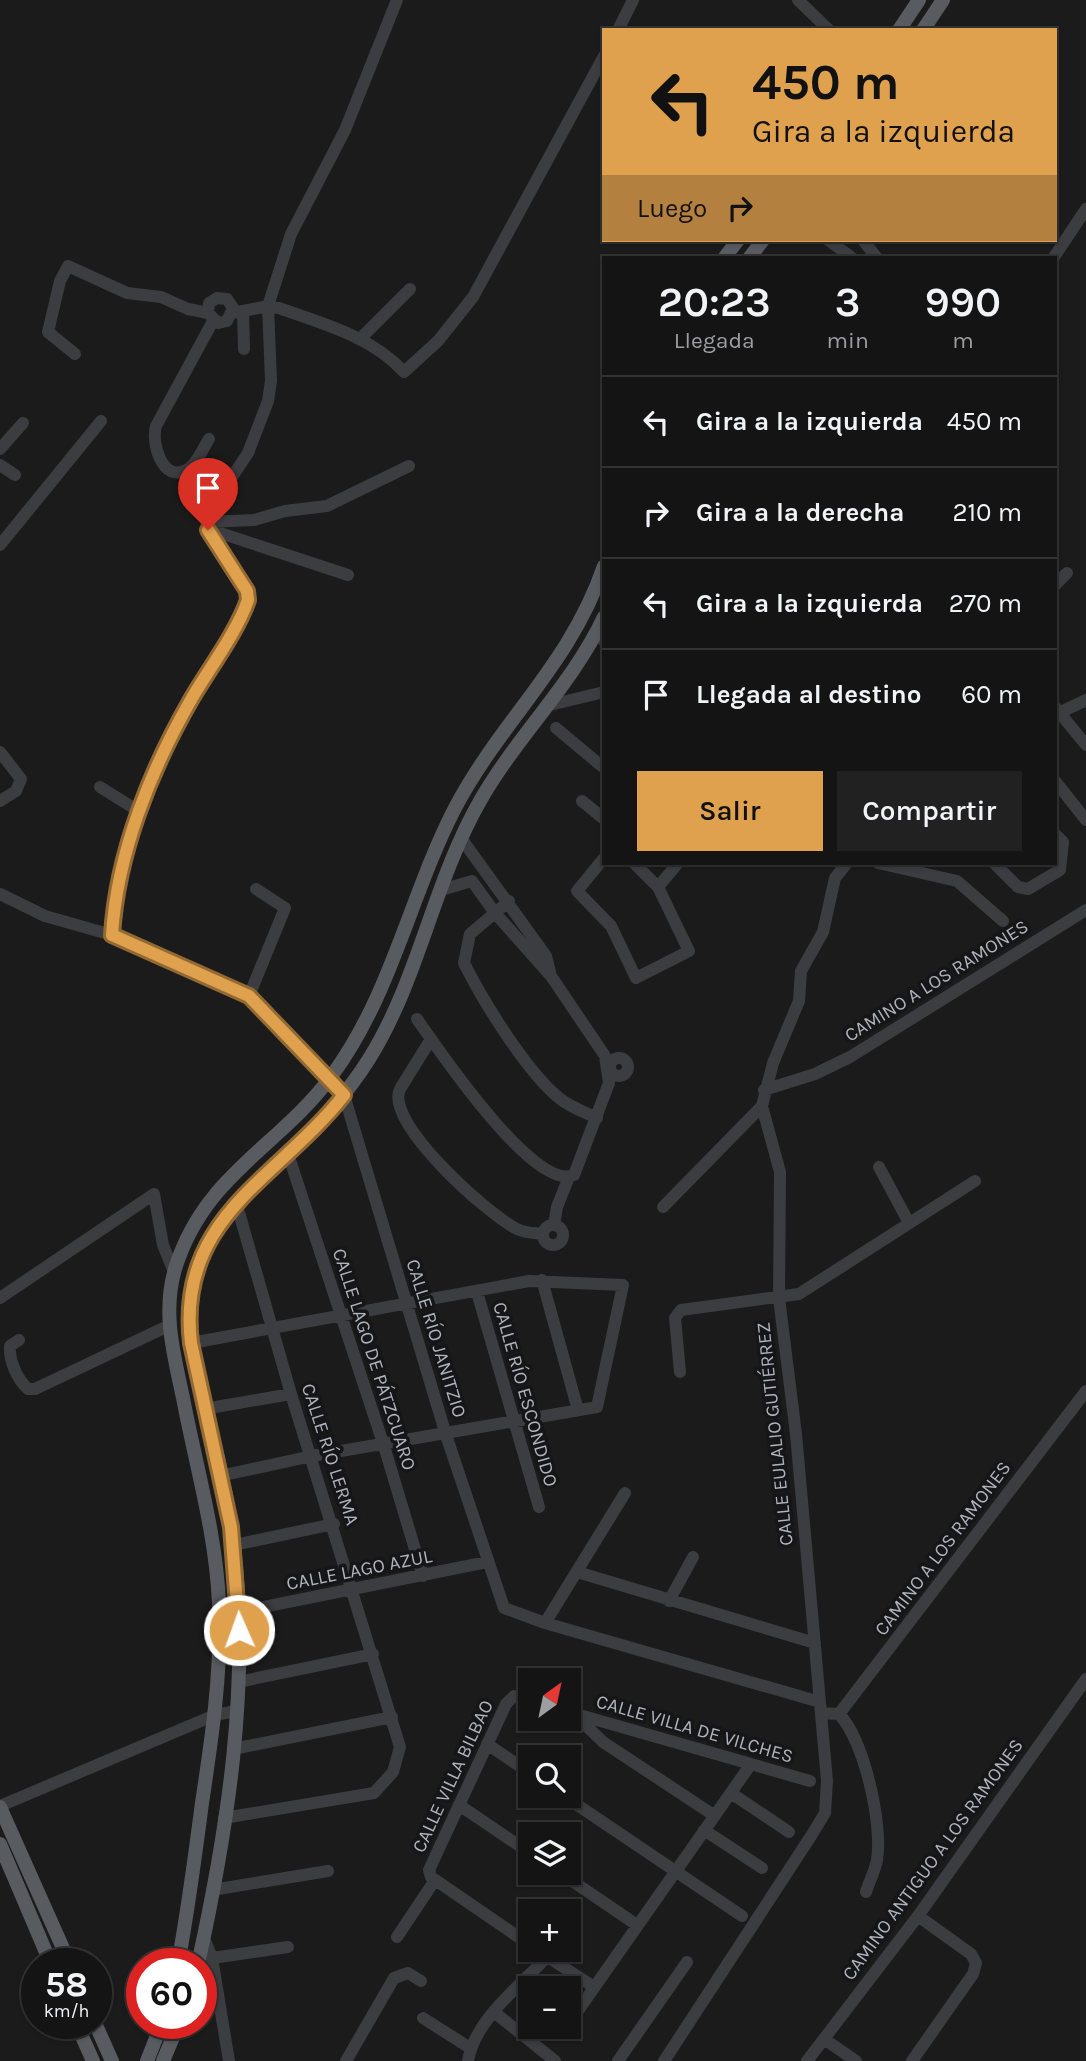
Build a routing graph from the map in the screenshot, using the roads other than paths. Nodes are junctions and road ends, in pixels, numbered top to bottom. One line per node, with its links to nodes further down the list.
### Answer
1 (397, 0): 22 (street)
2 (633, 0): 6 (street)
3 (798, 0): 7 (street)
4 (919, 0): 8 (main road)
5 (943, 0): 9 (main road)
6 (619, 28)
7 (827, 28)
8 (900, 28)
9 (924, 28)
10 (602, 60): 25 (street)
11 (1086, 209): 20 (street)
12 (736, 242): 16 (main road)
13 (761, 242): 17 (main road)
14 (832, 242): 18 (street)
15 (865, 242): 19 (street)
16 (726, 256)
17 (751, 256)
18 (850, 256)
19 (875, 256)
20 (1055, 256)
21 (410, 289): 25 (street)
22 (268, 306): 23 (street); 25 (street); 35 (street)
23 (238, 313): 24 (street); 24 (street); 26 (street)
24 (210, 317): 27 (street); 30 (street)
25 (361, 338)
26 (244, 349)
27 (75, 354)
28 (101, 421): 36 (street)
29 (23, 423): 31 (street)
30 (209, 439)
31 (0, 449)
32 (0, 464): 34 (street)
33 (409, 466): 35 (street)
34 (15, 475)
35 (208, 526): 39 (street); 54 (street)
36 (0, 545)
37 (602, 572): 80 (main road)
38 (1067, 573): 40 (street)
39 (348, 575)
40 (1057, 583)
41 (602, 620): 44 (main road)
42 (602, 692): 44 (street)
43 (1086, 700): 45 (street)
44 (550, 705): 58 (main road)
45 (1057, 710): 47 (street)
46 (556, 728): 49 (street)
47 (1086, 745)
48 (0, 752): 52 (street)
49 (602, 766)
50 (1057, 784): 56 (street)
51 (100, 787): 54 (street)
52 (0, 801)
53 (582, 801): 55 (street)
54 (140, 812): 75 (street)
55 (602, 817)
56 (1086, 820)
57 (1057, 836): 64 (street)
58 (461, 838): 65 (street); 69 (main road)
59 (602, 860): 67 (street)
60 (636, 865): 67 (street)
61 (675, 865): 67 (street)
62 (845, 865): 81 (street)
63 (887, 865): 74 (street)
64 (996, 865)
65 (486, 870): 66 (street); 71 (street)
66 (472, 881): 69 (street); 73 (street)
67 (658, 887)
68 (256, 889): 77 (street)
69 (441, 890): 82 (main road)
70 (0, 894): 75 (street)
71 (509, 901): 73 (street); 76 (street)
72 (1086, 910): 81 (street, CAMINO A LOS RAMONES)
73 (495, 913): 76 (street); 84 (street)
74 (1003, 921)
75 (112, 935): 77 (street)
76 (551, 976): 84 (street)
77 (249, 996): 80 (street, CALLE RÍO JANITZIO)
78 (417, 1019): 79 (street)
79 (432, 1040): 87 (street); 87 (street)
80 (330, 1078): 82 (street, CALLE RÍO JANITZIO); 92 (main road)
81 (764, 1090): 83 (street)
82 (344, 1095): 85 (main road); 97 (street, CALLE RÍO JANITZIO)
83 (762, 1106): 90 (street); 96 (street, CALLE EULALIO GUTIÉRREZ)
84 (597, 1118): 87 (street)
85 (288, 1154): 89 (main road); 98 (street, CALLE LAGO DE PÁTZCUARO)
86 (879, 1167): 91 (street)
87 (569, 1177)
88 (975, 1181): 91 (street)
89 (236, 1202): 100 (street, CALLE RÍO LERMA); 102 (main road)
90 (663, 1207)
91 (908, 1221): 96 (street)
92 (174, 1272): 95 (street); 99 (main road)
93 (542, 1280): 94 (street); 107 (street); 107 (street)
94 (477, 1292): 97 (street); 108 (street, CALLE RÍO ESCONDIDO)
95 (0, 1298)
96 (779, 1298): 103 (street); 125 (street, CALLE EULALIO GUTIÉRREZ)
97 (406, 1304): 98 (street); 109 (street, CALLE RÍO JANITZIO)
98 (339, 1316): 100 (street); 110 (street, CALLE LAGO DE PÁTZCUARO)
99 (168, 1326): 101 (street); 133 (main road)
100 (273, 1329): 102 (street); 105 (street, CALLE RÍO LERMA)
101 (19, 1340)
102 (191, 1343): 106 (main road)
103 (680, 1372)
104 (1086, 1391): 132 (street, CAMINO A LOS RAMONES)
105 (291, 1394): 106 (street); 111 (street, CALLE RÍO LERMA)
106 (204, 1409): 112 (main road)
107 (578, 1410): 108 (street)
108 (514, 1420): 109 (street); 114 (street, CALLE RÍO ESCONDIDO)
109 (446, 1435): 110 (street); 118 (street, CALLE RÍO JANITZIO)
110 (384, 1446): 111 (street); 120 (street, CALLE LAGO DE PÁTZCUARO)
111 (312, 1456): 112 (street); 115 (street, CALLE RÍO LERMA)
112 (220, 1476): 116 (main road)
113 (625, 1493): 119 (street)
114 (539, 1507)
115 (334, 1524): 116 (street); 121 (street, CALLE RÍO LERMA)
116 (234, 1545): 123 (main road)
117 (692, 1557): 122 (street)
118 (487, 1562): 120 (street, CALLE LAGO AZUL); 124 (street, CALLE RÍO JANITZIO)
119 (577, 1572): 122 (street); 124 (street)
120 (423, 1576): 121 (street, CALLE LAGO AZUL)
121 (353, 1590): 123 (street, CALLE LAGO AZUL); 126 (street, CALLE RÍO LERMA)
122 (669, 1601): 125 (street)
123 (239, 1612): 128 (main road)
124 (545, 1623): 130 (street)
125 (815, 1643): 130 (street)
126 (373, 1654): 128 (street); 135 (street, CALLE RÍO LERMA)
127 (1086, 1679): 160 (street, CAMINO ANTIGUO A LOS RAMONES)
128 (238, 1682): 131 (main road)
129 (518, 1698): 137 (street, CALLE VILLA BILBAO)
130 (821, 1707): 132 (street); 193 (street)
131 (236, 1711): 133 (street); 138 (main road)
132 (839, 1714): 158 (street)
133 (215, 1715): 144 (street); 167 (main road)
134 (581, 1716): 139 (street, CALLE VILLA DE VILCHES)
135 (391, 1717): 138 (street); 147 (street, CALLE RÍO LERMA)
136 (581, 1721): 146 (street)
137 (487, 1744): 140 (street); 143 (street, CALLE VILLA BILBAO)
138 (233, 1749): 147 (main road)
139 (751, 1764): 141 (street, CALLE VILLA DE VILCHES); 142 (street)
140 (518, 1765)
141 (810, 1781)
142 (731, 1793): 146 (street); 149 (street)
143 (459, 1805): 151 (street); 155 (street, CALLE VILLA BILBAO)
144 (0, 1806): 166 (main road)
145 (581, 1807): 154 (street)
146 (715, 1816): 148 (street)
147 (224, 1818): 157 (main road)
148 (704, 1830): 152 (street); 154 (street)
149 (789, 1832)
150 (0, 1844): 165 (main road)
151 (518, 1845)
152 (762, 1868)
153 (328, 1871): 157 (street)
154 (676, 1871): 159 (street); 161 (street)
155 (432, 1876): 162 (street, CALLE VILLA BILBAO); 163 (street)
156 (578, 1885): 161 (street)
157 (212, 1890): 168 (main road)
158 (866, 1892)
159 (742, 1916)
160 (918, 1916): 183 (street, CAMINO ANTIGUO A LOS RAMONES); 196 (street)
161 (637, 1925): 174 (street)
162 (397, 1937)
163 (518, 1937)
164 (288, 1947): 169 (street)
165 (44, 1948)
166 (63, 1948)
167 (180, 1948)
168 (204, 1948)
169 (217, 1959)
170 (535, 1962): 177 (street)
171 (556, 1962): 174 (street)
172 (687, 1962): 192 (street)
173 (421, 1981): 190 (street)
174 (594, 1987): 175 (street)
175 (581, 2006)
176 (217, 2011): 189 (street)
177 (494, 2012): 184 (street); 191 (street)
178 (423, 2018): 184 (street)
179 (83, 2039): 185 (main road)
180 (102, 2039): 186 (main road)
181 (156, 2039): 187 (main road)
182 (172, 2039): 188 (main road)
183 (824, 2039): 194 (street, CAMINO ANTIGUO A LOS RAMONES); 195 (street)
184 (469, 2055)
185 (93, 2061)
186 (111, 2061)
187 (147, 2061)
188 (163, 2061)
189 (229, 2061)
190 (346, 2061)
191 (555, 2061)
192 (618, 2061)
193 (664, 2061)
194 (807, 2061)
195 (856, 2061)
196 (912, 2061)

